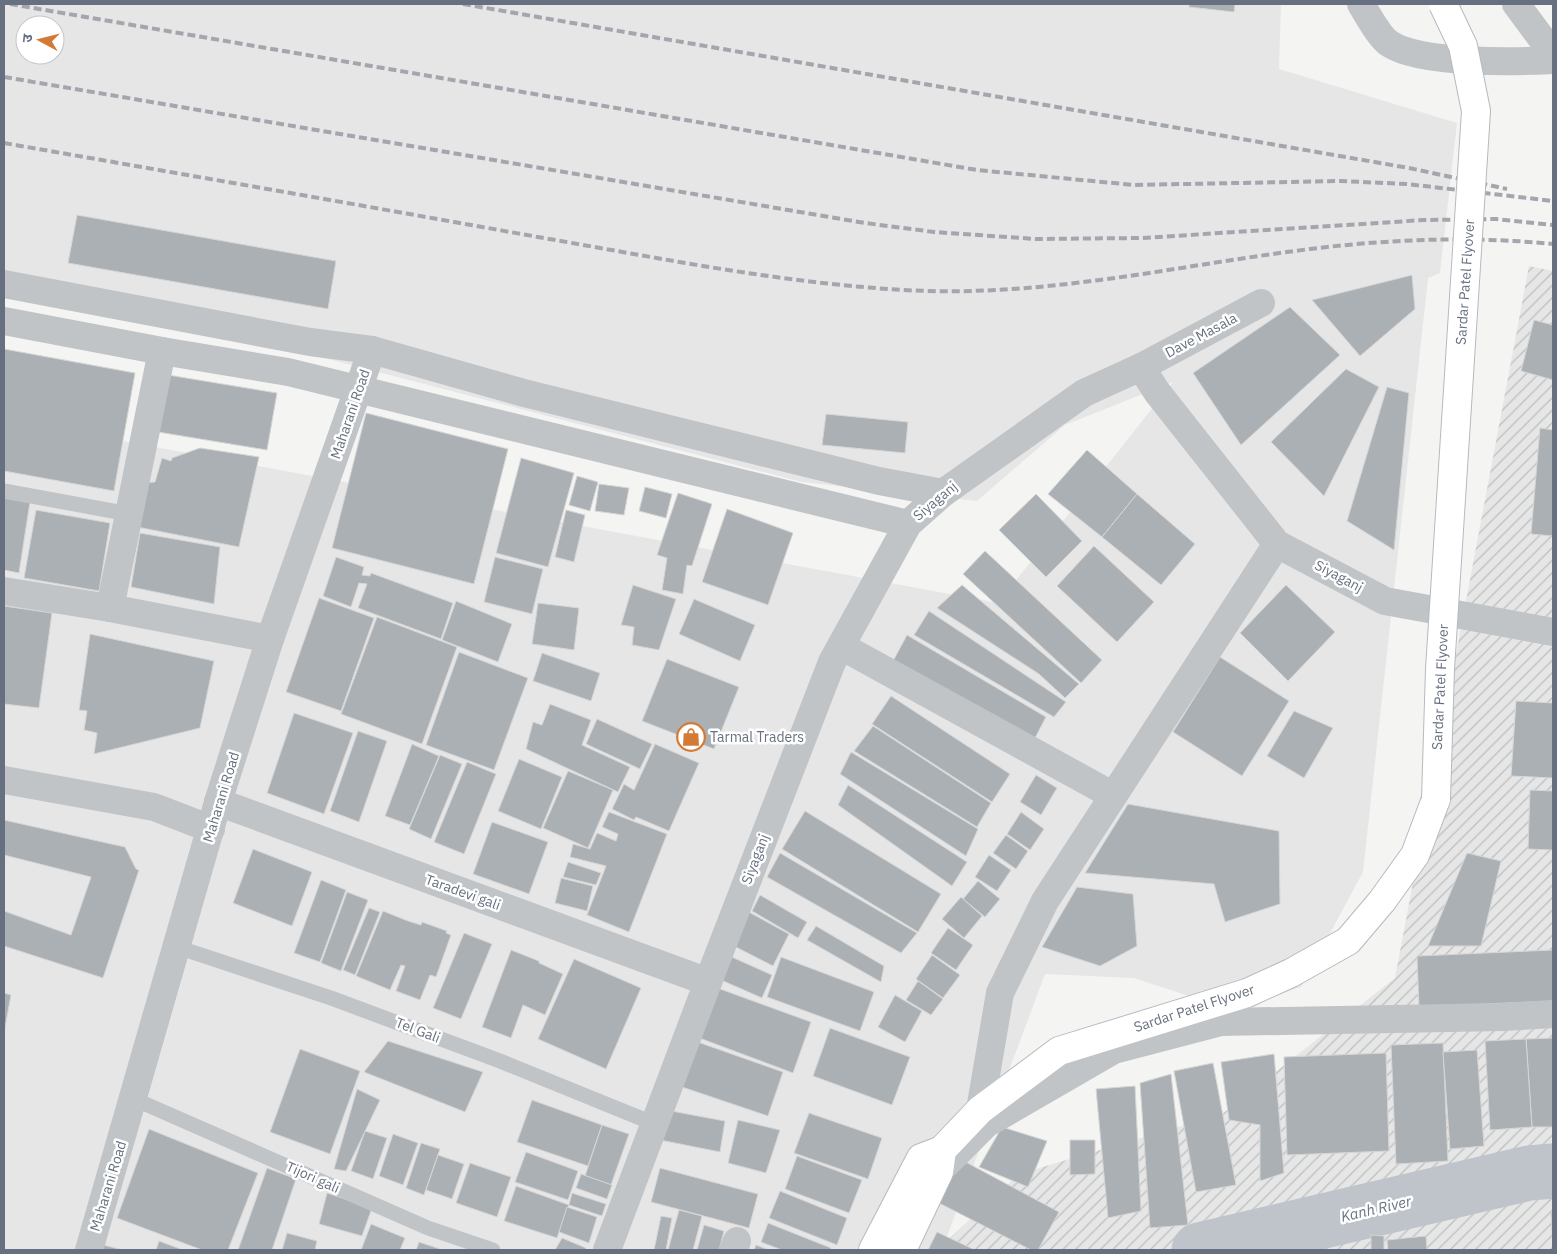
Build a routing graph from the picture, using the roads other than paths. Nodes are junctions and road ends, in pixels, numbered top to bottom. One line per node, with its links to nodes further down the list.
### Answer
1 (1361, 4): 5 (street)
2 (1443, 4): 31 (main road, Sardar Patel Flyover, bridge)
3 (1516, 4): 4 (street)
4 (1553, 54)
5 (1553, 60)
6 (4, 284): 9 (street)
7 (1261, 303): 11 (street, Dave Masala)
8 (4, 321): 10 (street)
9 (372, 350): 12 (street, Maharani Road); 14 (street)
10 (162, 351): 12 (street); 15 (street)
11 (1141, 367): 14 (street, Siyaganj); 17 (street, Siyaganj)
12 (359, 390): 16 (street); 21 (street, Maharani Road)
13 (4, 491): 15 (lane)
14 (943, 493): 16 (street, Siyaganj)
15 (129, 514): 19 (street)
16 (908, 524): 22 (street, Siyaganj)
17 (1277, 544): 20 (street, Siyaganj); 24 (street)
18 (4, 591): 19 (street)
19 (110, 608): 21 (street)
20 (1553, 632)
21 (270, 639): 25 (street, Maharani Road)
22 (841, 646): 24 (street); 28 (street, Siyaganj)
23 (4, 780): 26 (street)
24 (1112, 795): 31 (street)
25 (218, 802): 26 (street, Maharani Road); 28 (street, Taradevi gali)
26 (211, 829): 27 (street, Maharani Road)
27 (177, 947): 30 (street, Maharani Road); 32 (lane, Tel Gali)
28 (708, 982): 32 (street, Siyaganj)
29 (1553, 1014): 33 (street)
30 (134, 1099): 34 (street, Maharani Road); 35 (lane, Tijori gali)
31 (980, 1110): 33 (main road, Sardar Patel Flyover)
32 (655, 1124): 36 (street, Siyaganj)
33 (940, 1161): 37 (main road); 38 (main road)
34 (89, 1250)
35 (493, 1250)
36 (607, 1250)
37 (873, 1250)
38 (902, 1250)

